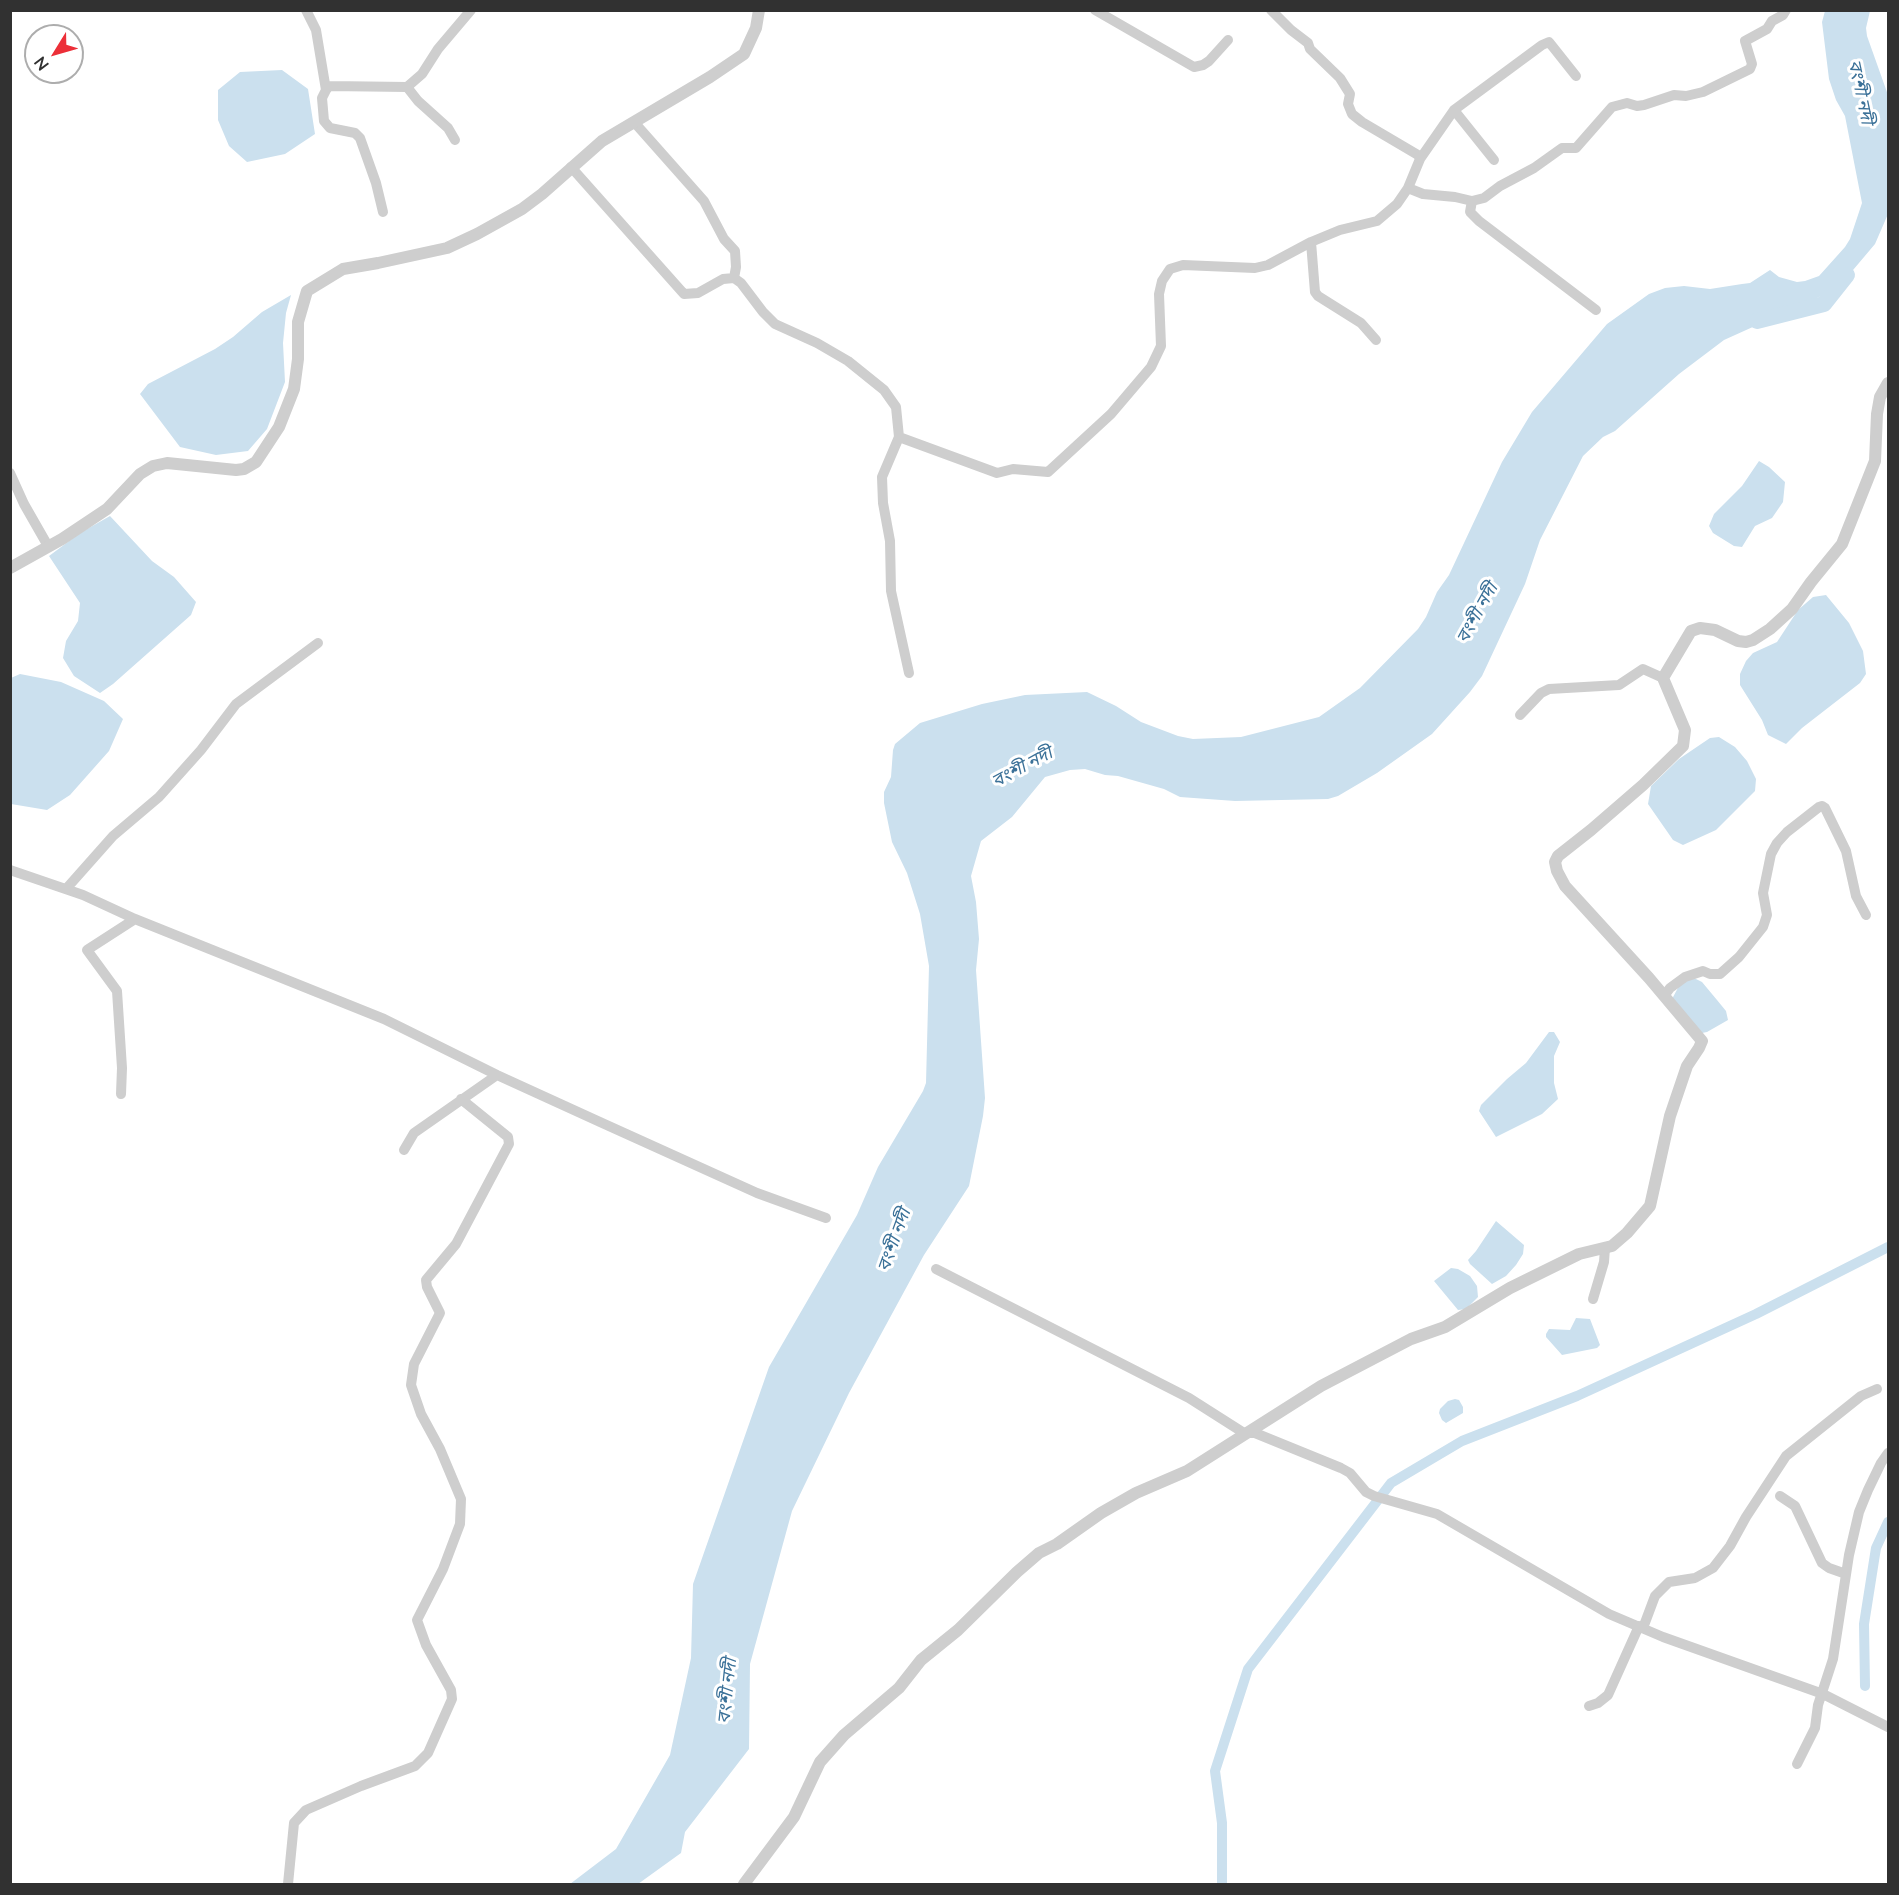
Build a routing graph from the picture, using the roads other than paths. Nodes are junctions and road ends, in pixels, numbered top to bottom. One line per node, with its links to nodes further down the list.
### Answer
1 (306, 10): 10 (street)
2 (471, 10): 9 (street)
3 (759, 10): 12 (street)
4 (1095, 10): 7 (street)
5 (1272, 10): 14 (street)
6 (1786, 10): 18 (street)
7 (1228, 40)
8 (1576, 75): 11 (street)
9 (407, 87): 10 (street); 13 (street)
10 (326, 90): 19 (street)
11 (1454, 110): 14 (street); 15 (street)
12 (634, 122): 16 (street); 21 (street)
13 (455, 140)
14 (1420, 159): 17 (street)
15 (1494, 160)
16 (571, 167): 21 (street); 27 (street)
17 (1408, 188): 18 (street); 20 (street)
18 (1472, 201): 22 (street)
19 (383, 212)
20 (1311, 242): 23 (street); 25 (street)
21 (734, 278): 25 (street)
22 (1596, 310)
23 (1376, 340)
24 (1888, 383): 31 (street)
25 (899, 437): 30 (street)
26 (10, 473): 27 (street)
27 (48, 546): 28 (street)
28 (10, 568)
29 (318, 643): 34 (street)
30 (909, 673)
31 (1663, 678): 32 (street); 37 (street)
32 (1520, 715)
33 (10, 870): 34 (street)
34 (66, 889): 36 (street)
35 (1866, 915): 37 (street)
36 (135, 919): 38 (street); 39 (street)
37 (1664, 996): 43 (street)
38 (497, 1075): 40 (street); 42 (street)
39 (121, 1094)
40 (461, 1099): 41 (street); 56 (street)
41 (404, 1150)
42 (826, 1218)
43 (1605, 1248): 45 (street); 47 (street)
44 (936, 1269): 47 (street)
45 (1593, 1299)
46 (1877, 1389): 51 (street)
47 (1244, 1433): 51 (street); 57 (street)
48 (1888, 1453): 50 (street)
49 (1780, 1496): 50 (street)
50 (1846, 1574): 52 (street)
51 (1641, 1627): 52 (street); 53 (street)
52 (1822, 1694): 54 (street); 55 (street)
53 (1589, 1706)
54 (1888, 1727)
55 (1797, 1764)
56 (288, 1884)
57 (744, 1884)

